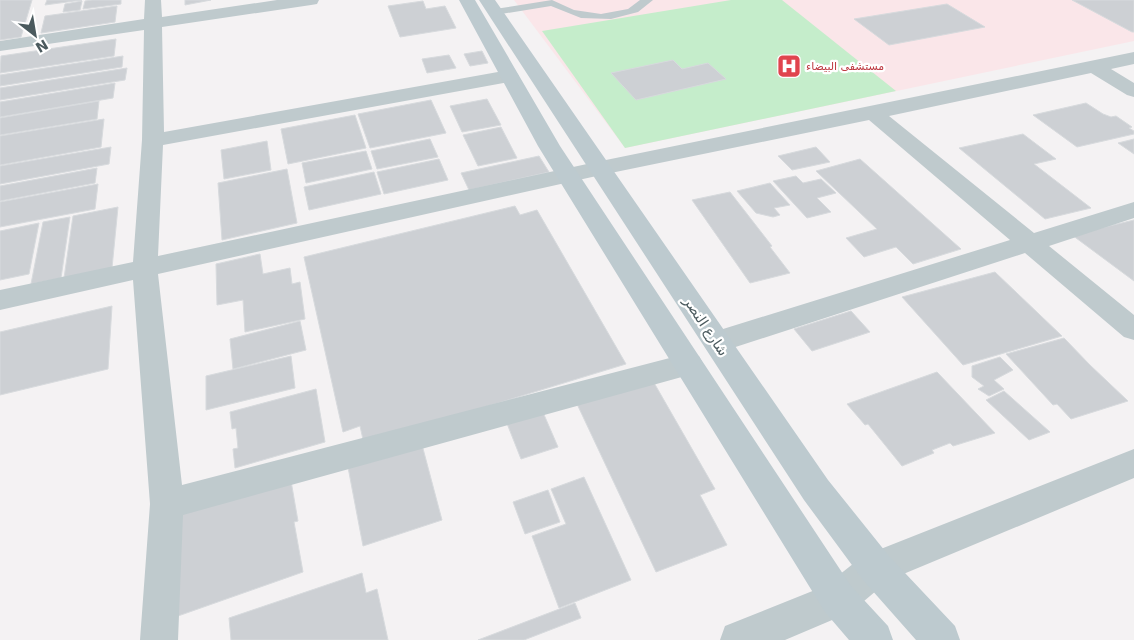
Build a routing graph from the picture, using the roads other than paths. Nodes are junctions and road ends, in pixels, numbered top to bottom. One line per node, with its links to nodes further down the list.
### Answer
1 (153, 0): 7 (street)
2 (311, 0): 7 (street)
3 (467, 0): 6 (street, شارع النصر)
4 (646, 0): 5 (lane)
5 (552, 1): 6 (lane)
6 (492, 18): 11 (street, شارع النصر); 15 (street, شارع النصر)
7 (153, 23): 8 (street); 14 (street)
8 (0, 46)
9 (1134, 58): 10 (street)
10 (1093, 66): 12 (street); 13 (street)
11 (510, 76): 14 (street); 16 (street, شارع النصر)
12 (1134, 92)
13 (873, 113): 15 (street); 18 (street)
14 (153, 140): 19 (street)
15 (601, 168): 16 (street); 22 (street, شارع النصر)
16 (568, 175): 19 (street); 23 (street, شارع النصر)
17 (1134, 210): 18 (street)
18 (1031, 244): 21 (street); 22 (street)
19 (144, 269): 20 (street); 25 (street)
20 (0, 300)
21 (1134, 330)
22 (717, 342): 26 (street, شارع النصر)
23 (689, 364): 25 (street); 27 (street, شارع النصر)
24 (1134, 463): 26 (street)
25 (167, 504): 28 (street)
26 (876, 568): 27 (street); 31 (street, شارع النصر)
27 (838, 599): 29 (street); 30 (street, شارع النصر)
28 (159, 640)
29 (739, 640)
30 (874, 640)
31 (941, 640)

